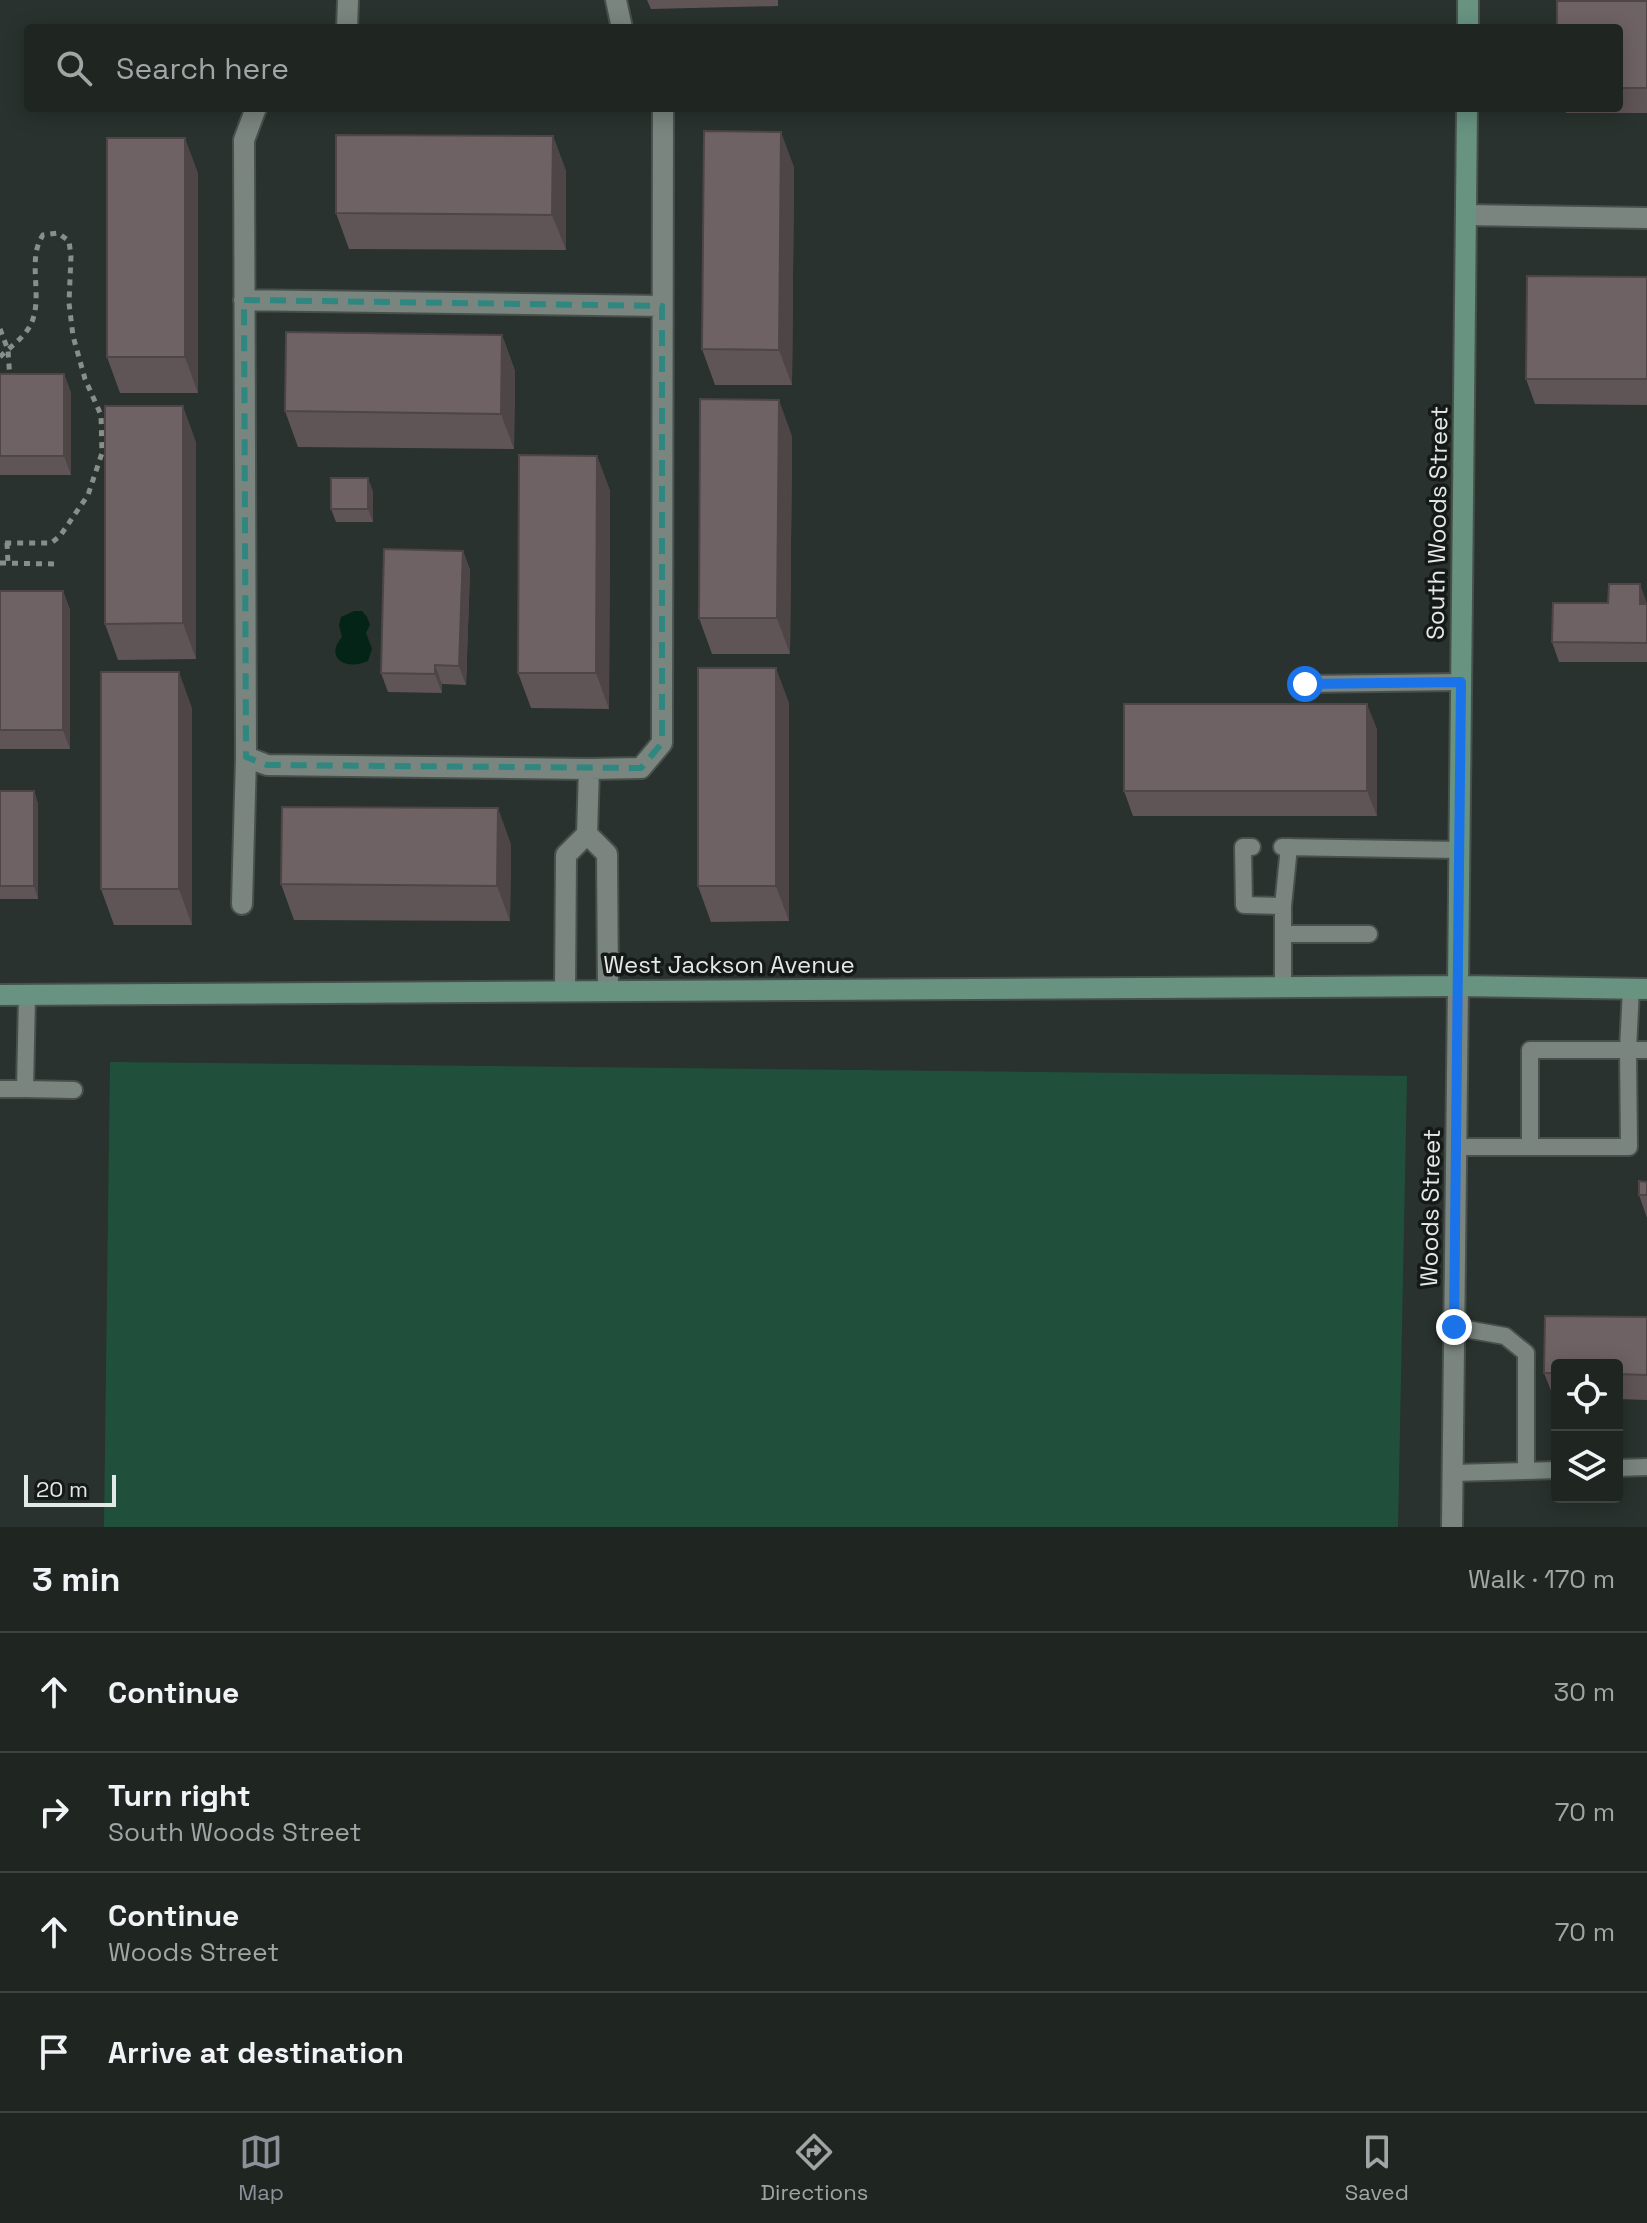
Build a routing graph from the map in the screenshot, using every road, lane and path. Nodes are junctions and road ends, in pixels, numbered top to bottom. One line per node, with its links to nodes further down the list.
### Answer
1 (348, 0): 4 (street)
2 (616, 0): 5 (street)
3 (1468, 0): 6 (street)
4 (347, 24)
5 (621, 24)
6 (1468, 24)
7 (254, 112): 12 (street)
8 (663, 112): 13 (street)
9 (1467, 112): 10 (street, South Woods Street)
10 (1466, 215): 11 (street); 22 (street, South Woods Street)
11 (1647, 218)
12 (244, 300): 13 (street); 24 (street)
13 (662, 306): 25 (street)
14 (0, 329): 15 (path)
15 (8, 350): 16 (path); 17 (path); 18 (path)
16 (0, 357)
17 (10, 383)
18 (3, 543): 20 (path)
19 (0, 563): 20 (path)
20 (8, 563): 21 (path)
21 (57, 564)
22 (1461, 682): 23 (lane); 28 (street, South Woods Street)
23 (1305, 684)
24 (246, 757): 25 (street); 29 (street)
25 (589, 769): 26 (street)
26 (587, 834): 36 (street); 37 (street)
27 (1252, 847): 30 (lane)
28 (1460, 850): 30 (lane); 33 (street, South Woods Street)
29 (242, 904)
30 (1283, 906): 31 (lane)
31 (1283, 934): 32 (lane); 34 (lane)
32 (1369, 934)
33 (1458, 986): 34 (street, West Jackson Avenue); 35 (street, West Jackson Avenue); 45 (street, Woods Street)
34 (1283, 987): 37 (street, West Jackson Avenue)
35 (1639, 989): 40 (lane)
36 (565, 991): 37 (street, West Jackson Avenue); 39 (street, West Jackson Avenue)
37 (608, 991)
38 (0, 995): 39 (street, West Jackson Avenue)
39 (27, 995): 43 (lane)
40 (1628, 1049): 41 (lane); 46 (lane); 46 (lane)
41 (1647, 1050)
42 (0, 1089): 43 (lane)
43 (25, 1089): 44 (lane)
44 (74, 1090)
45 (1456, 1147): 46 (lane); 47 (street, Woods Street)
46 (1530, 1147)
47 (1454, 1327): 51 (lane); 52 (street, Woods Street)
48 (1647, 1467): 49 (lane)
49 (1623, 1468)
50 (1551, 1470): 51 (lane)
51 (1526, 1471): 52 (lane)
52 (1453, 1473): 53 (street, Woods Street)
53 (1452, 1527)

